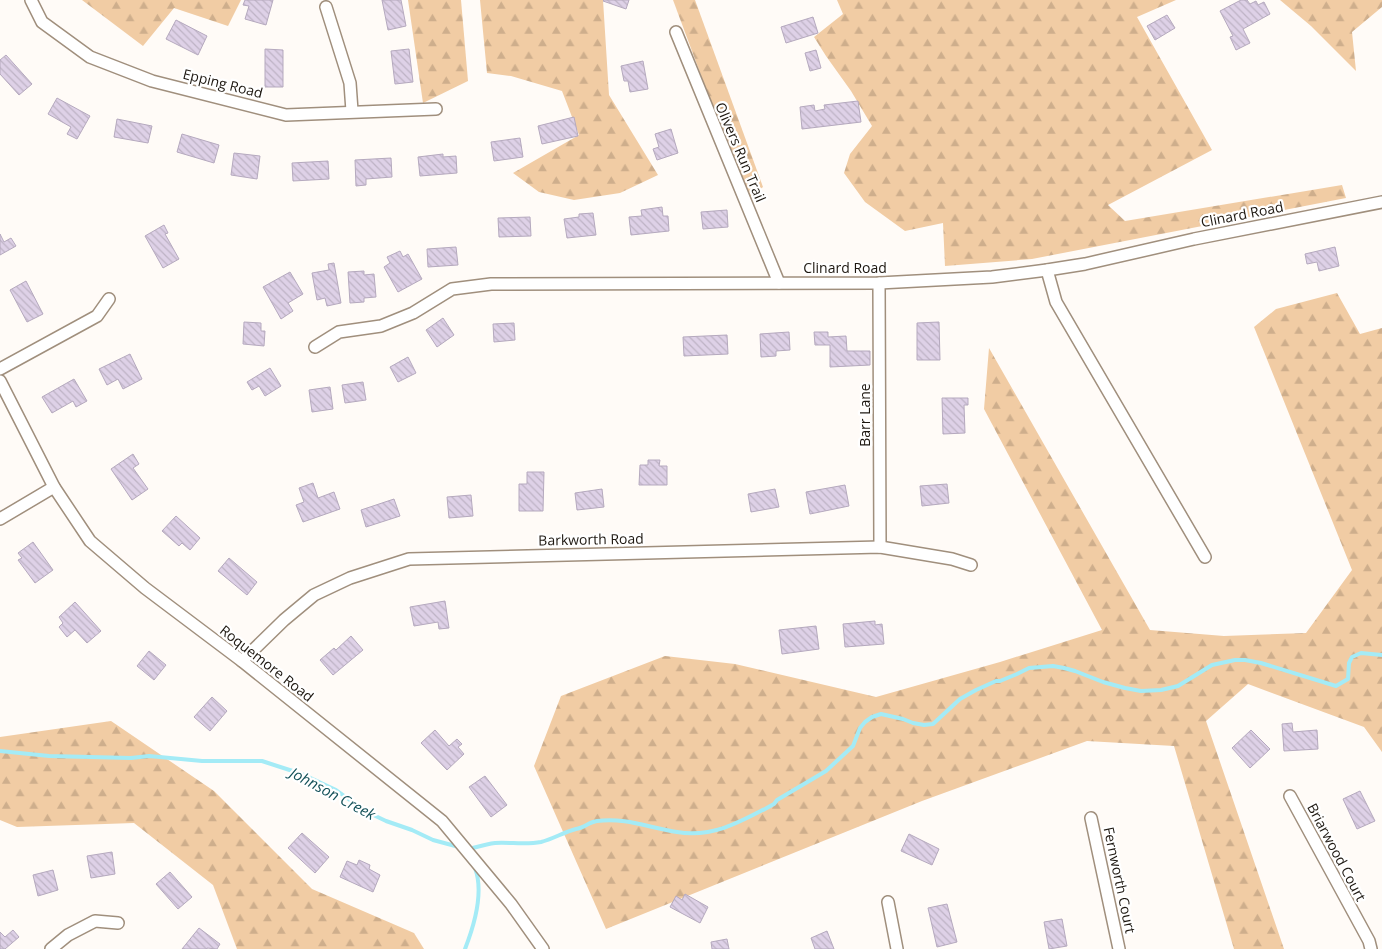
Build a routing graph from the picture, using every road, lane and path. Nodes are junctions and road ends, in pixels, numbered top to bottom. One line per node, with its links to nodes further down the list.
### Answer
1 (31, 0): 5 (street, Epping Road)
2 (326, 7): 5 (street)
3 (676, 32): 8 (street, Olivers Run Trail)
4 (436, 109): 5 (street, Epping Road)
5 (352, 111)
6 (1382, 202): 7 (street, Clinard Road)
7 (1047, 270): 9 (street, Clinard Road); 17 (street)
8 (779, 283): 9 (street, Clinard Road); 11 (street, Clinard Road)
9 (878, 283): 16 (street, Barr Lane)
10 (109, 299): 12 (street)
11 (315, 347)
12 (0, 369)
13 (0, 381): 14 (street, Roquemore Road)
14 (54, 487): 15 (street); 19 (street, Roquemore Road)
15 (0, 519)
16 (880, 547): 18 (street, Barkworth Road); 19 (street, Barkworth Road)
17 (1204, 557)
18 (971, 565)
19 (242, 661): 25 (street, Roquemore Road)
20 (1290, 796): 28 (street, Briarwood Court)
21 (1091, 818): 27 (street, Fernworth Court)
22 (888, 902): 26 (street)
23 (118, 923): 24 (street)
24 (51, 949)
25 (544, 949)
26 (897, 949)
27 (1119, 949)
28 (1371, 949)

